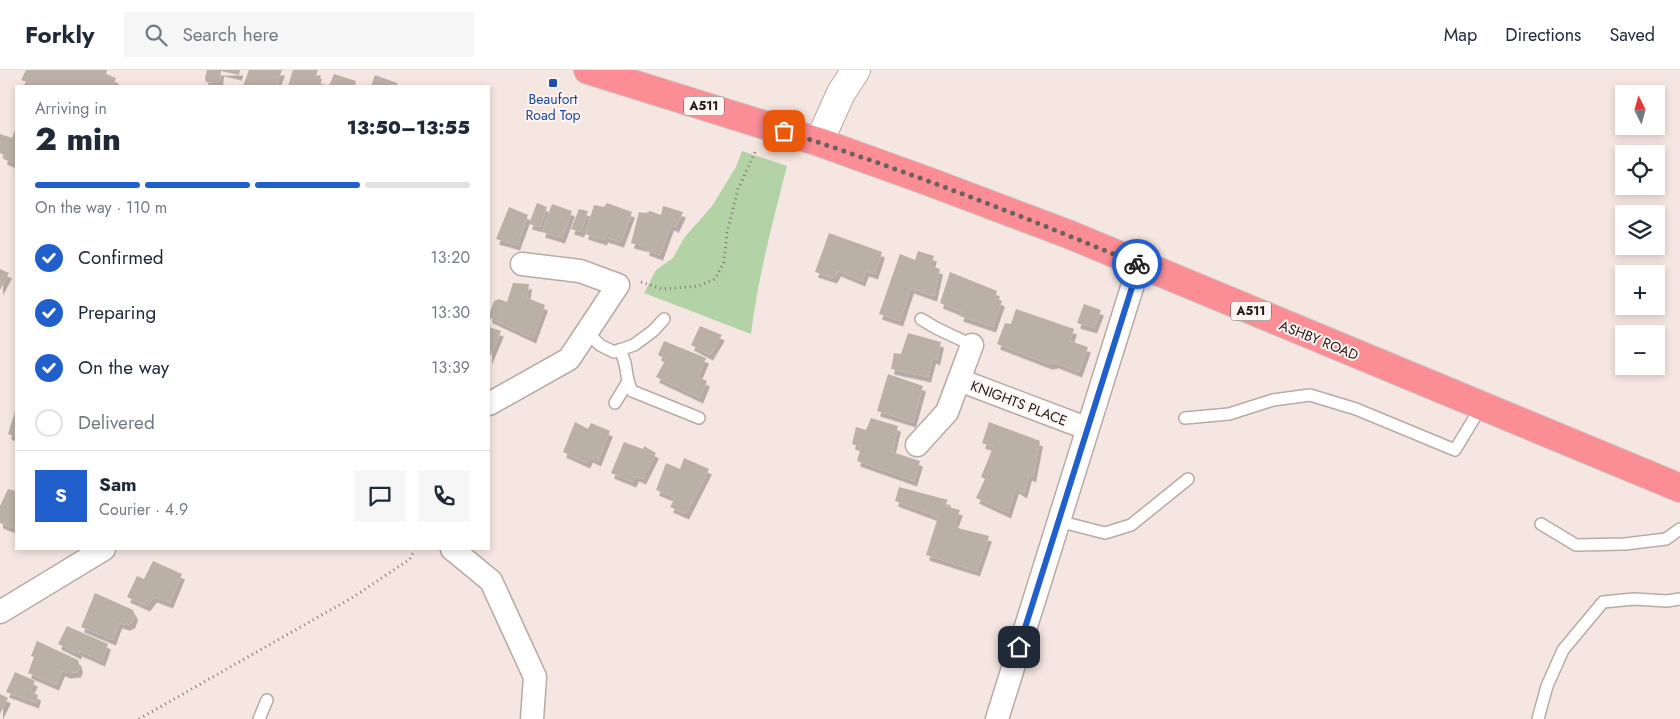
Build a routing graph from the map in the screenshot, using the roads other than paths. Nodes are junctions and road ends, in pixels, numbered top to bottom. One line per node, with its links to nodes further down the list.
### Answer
1 (588, 70): 3 (highway, ASHBY ROAD / A511)
2 (856, 70): 3 (street)
3 (819, 142): 5 (highway, ASHBY ROAD / A511)
4 (522, 264): 8 (street)
5 (1139, 265): 15 (highway, ASHBY ROAD / A511); 18 (street)
6 (664, 319): 10 (lane)
7 (921, 319): 9 (lane)
8 (587, 332): 10 (lane); 13 (street)
9 (972, 345): 11 (street, KNIGHTS PLACE)
10 (619, 350): 12 (lane)
11 (959, 380): 18 (street, KNIGHTS PLACE); 19 (street)
12 (627, 383): 14 (lane); 16 (lane)
13 (490, 403)
14 (614, 403)
15 (1481, 406): 17 (lane); 21 (highway, ASHBY ROAD / A511)
16 (699, 418)
17 (1185, 418)
18 (1086, 428): 22 (street)
19 (917, 445)
20 (1188, 479): 22 (lane)
21 (1680, 488)
22 (1058, 521): 32 (street)
23 (1541, 524): 24 (lane)
24 (1680, 529)
25 (102, 550): 28 (street)
26 (453, 550): 31 (street)
27 (1680, 599): 33 (lane)
28 (0, 612)
29 (266, 700): 30 (lane)
30 (259, 719)
31 (532, 719)
32 (997, 719)
33 (1538, 719)

